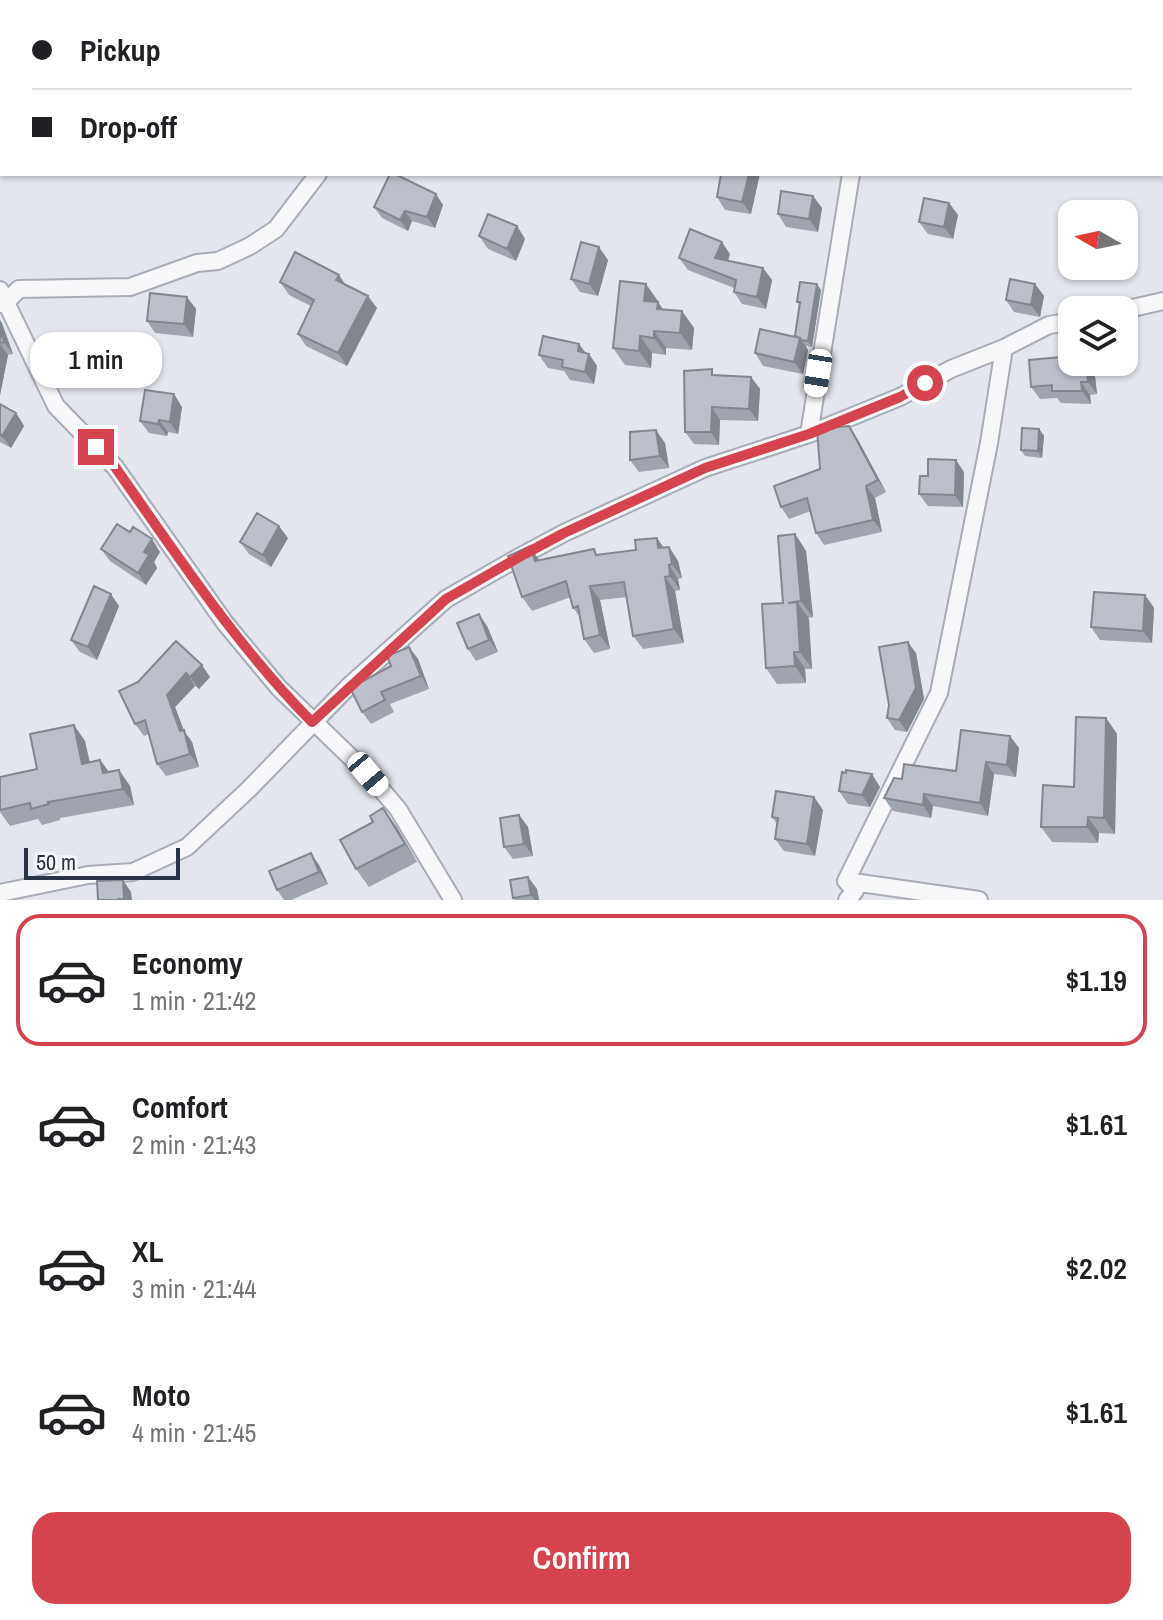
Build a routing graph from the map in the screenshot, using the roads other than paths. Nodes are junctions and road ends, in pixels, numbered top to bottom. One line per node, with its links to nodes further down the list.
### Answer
1 (316, 176): 3 (street)
2 (851, 176): 8 (street)
3 (2, 299): 9 (street)
4 (1163, 301): 5 (street)
5 (1138, 307)
6 (1058, 323): 7 (street)
7 (1004, 348): 8 (street); 10 (street)
8 (809, 434): 9 (street)
9 (312, 722): 11 (street); 13 (street)
10 (846, 881): 12 (street); 14 (street)
11 (0, 893)
12 (948, 898): 15 (street)
13 (453, 900)
14 (847, 900)
15 (979, 900)

